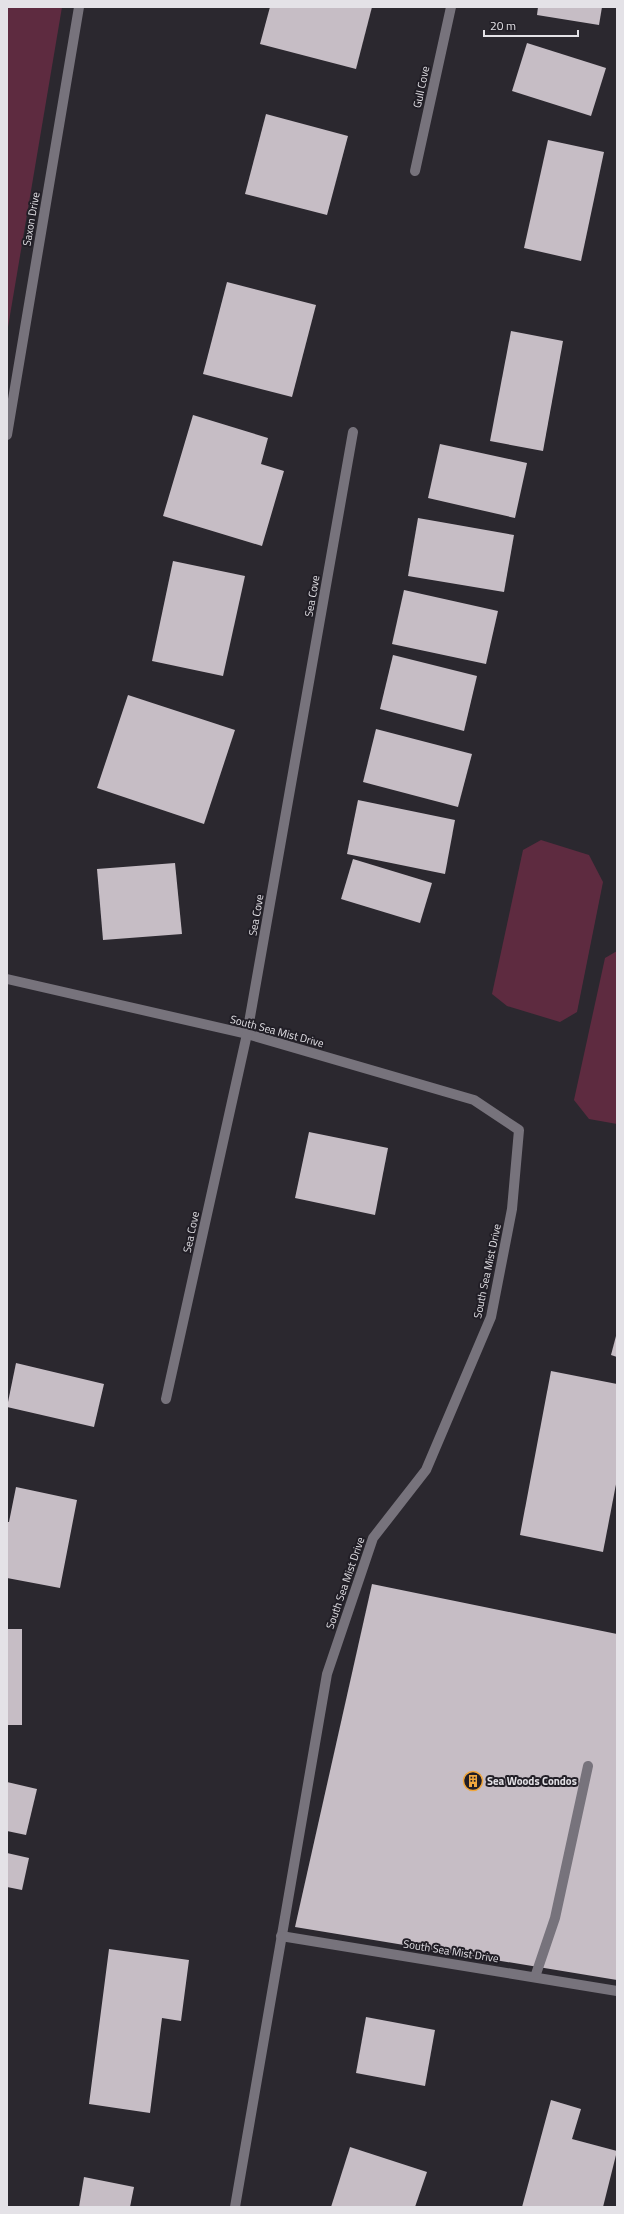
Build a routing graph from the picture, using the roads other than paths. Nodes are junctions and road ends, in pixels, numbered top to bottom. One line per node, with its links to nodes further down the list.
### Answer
1 (79, 7): 5 (street, Saxon Drive)
2 (451, 7): 3 (street, Gull Cove)
3 (415, 171)
4 (353, 432): 7 (street, Sea Cove)
5 (7, 434)
6 (7, 979): 7 (street, South Sea Mist Drive)
7 (247, 1034): 8 (street, Sea Cove); 10 (street, South Sea Mist Drive)
8 (166, 1400)
9 (588, 1766): 11 (street)
10 (281, 1936): 11 (street, South Sea Mist Drive); 13 (street, South Sea Mist Drive)
11 (535, 1977): 12 (street, South Sea Mist Drive)
12 (617, 1990)
13 (235, 2207)

